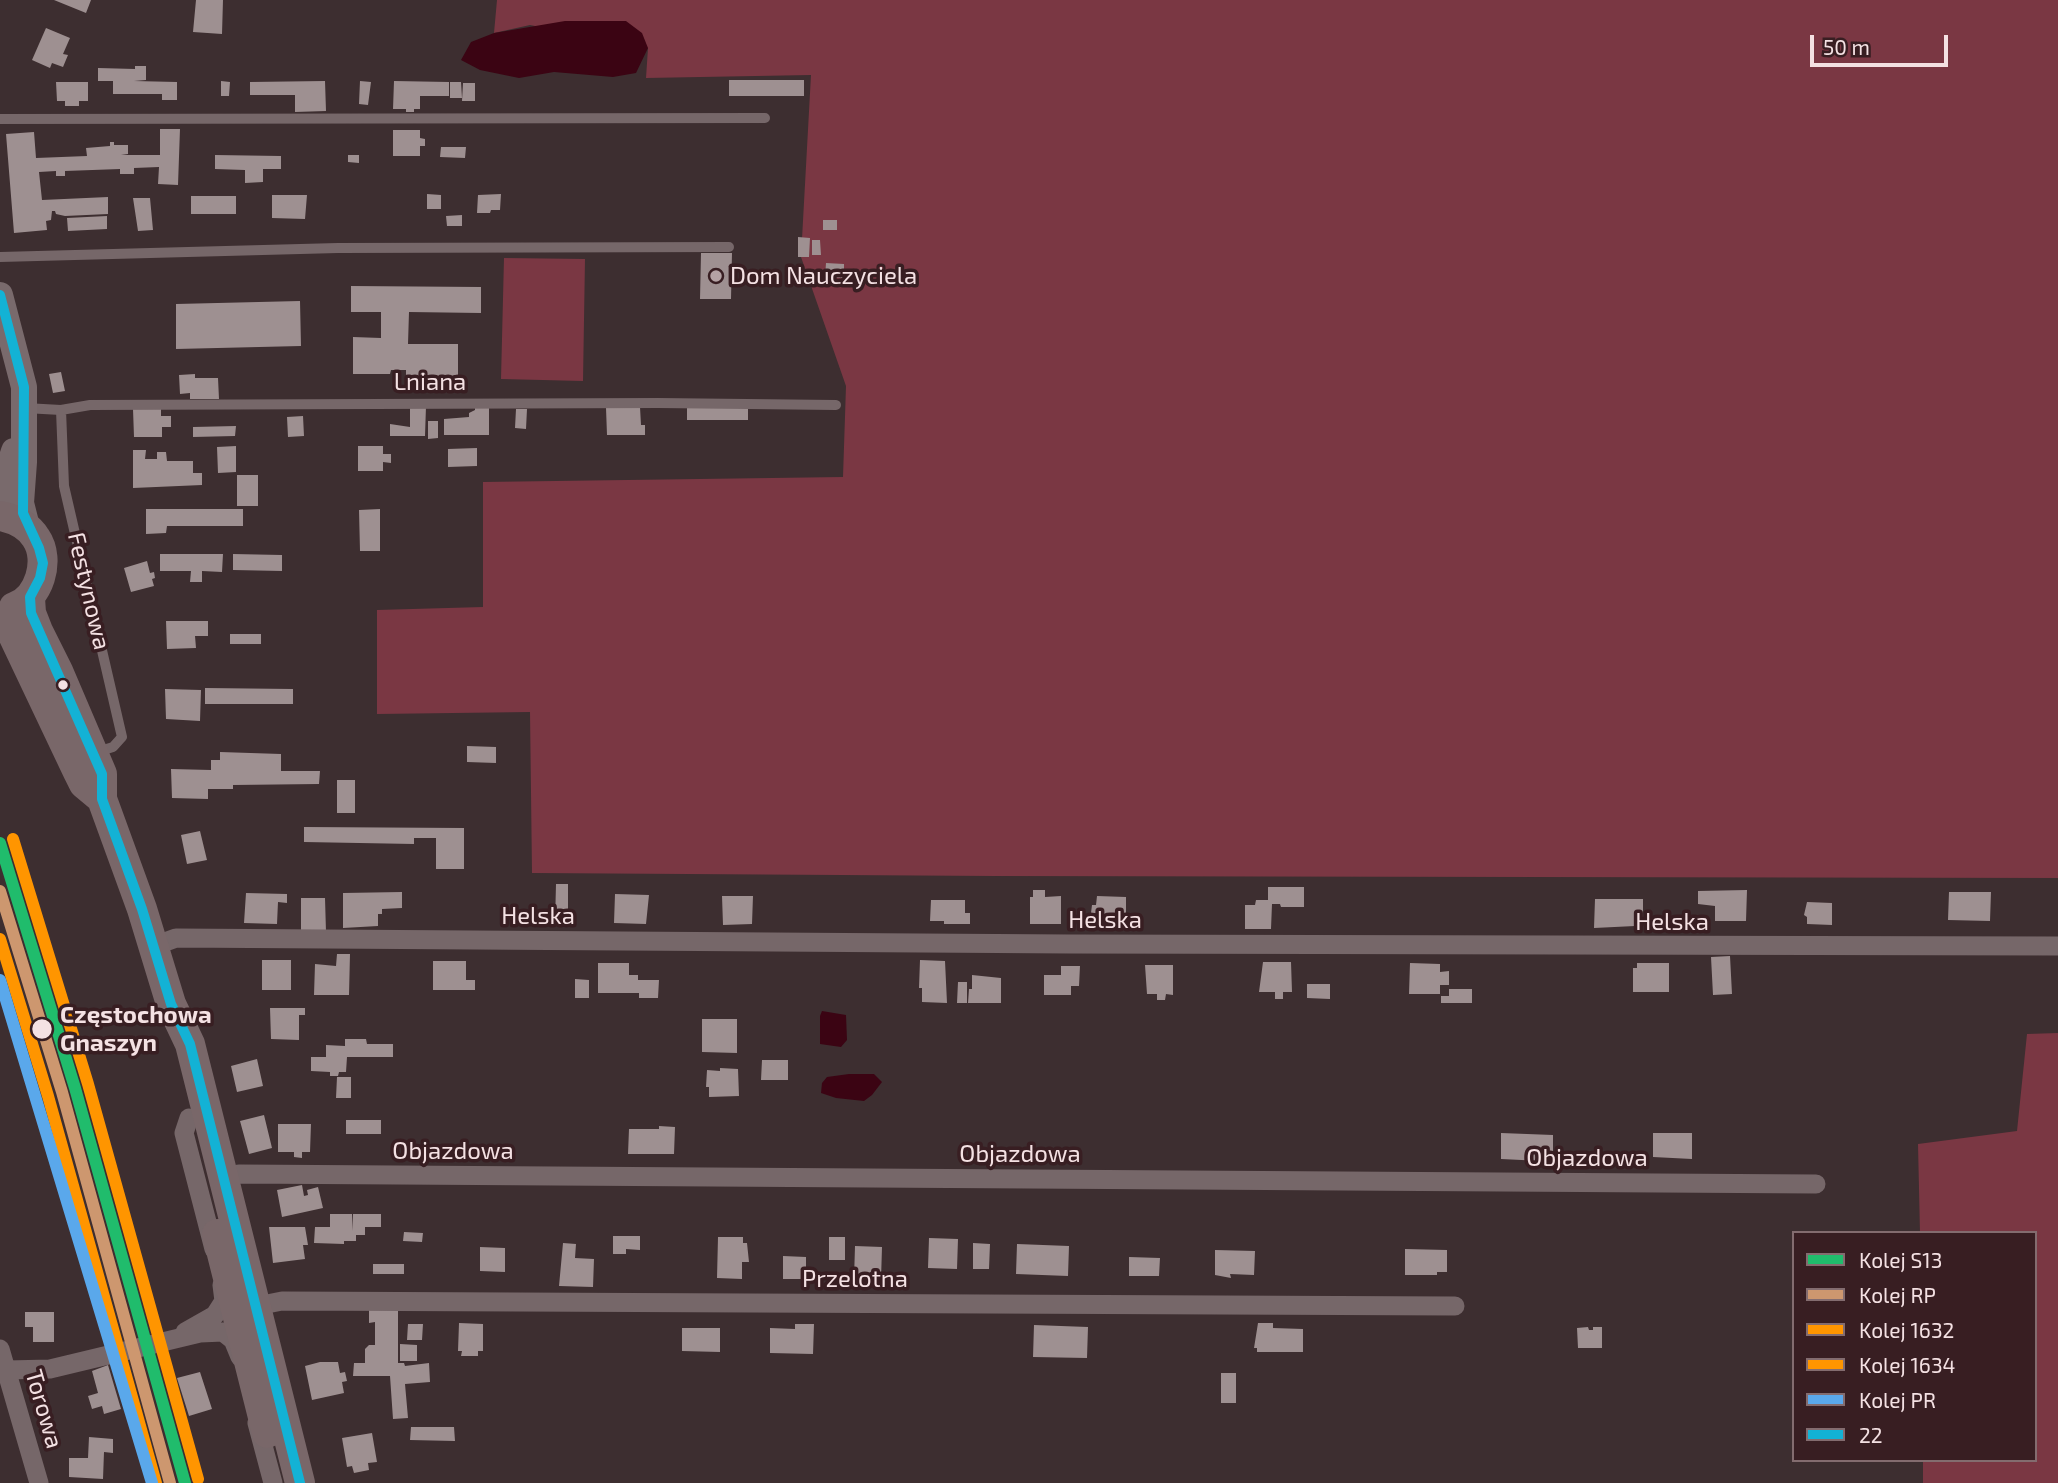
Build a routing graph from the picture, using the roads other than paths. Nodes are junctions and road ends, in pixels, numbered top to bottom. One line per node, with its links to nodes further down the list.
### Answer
1 (765, 118): 2 (lane)
2 (0, 120)
3 (729, 247): 4 (lane)
4 (0, 257)
5 (0, 295): 8 (street, Festynowa)
6 (836, 405): 7 (lane, Lniana)
7 (61, 410): 8 (lane, Lniana); 15 (lane, Festynowa)
8 (24, 417): 9 (street, Festynowa); 11 (street, Festynowa)
9 (0, 493)
10 (0, 516): 11 (main road)
11 (27, 527): 12 (main road)
12 (30, 598): 13 (main road); 15 (main road)
13 (0, 611)
14 (0, 617): 16 (main road)
15 (94, 754): 16 (main road)
16 (102, 799): 17 (main road)
17 (154, 946): 18 (street, Helska); 19 (main road)
18 (2058, 946)
19 (171, 1004): 20 (main road); 21 (main road)
20 (189, 1118): 25 (street); 30 (main road)
21 (224, 1178): 22 (street, Objazdowa); 23 (main road)
22 (1816, 1184)
23 (257, 1306): 24 (street, Przelotna); 31 (main road)
24 (1455, 1306)
25 (174, 1338): 27 (street); 29 (street)
26 (0, 1349): 27 (street, Torowa)
27 (7, 1370): 28 (street, Torowa)
28 (39, 1483)
29 (273, 1483)
30 (280, 1483)
31 (300, 1483)

